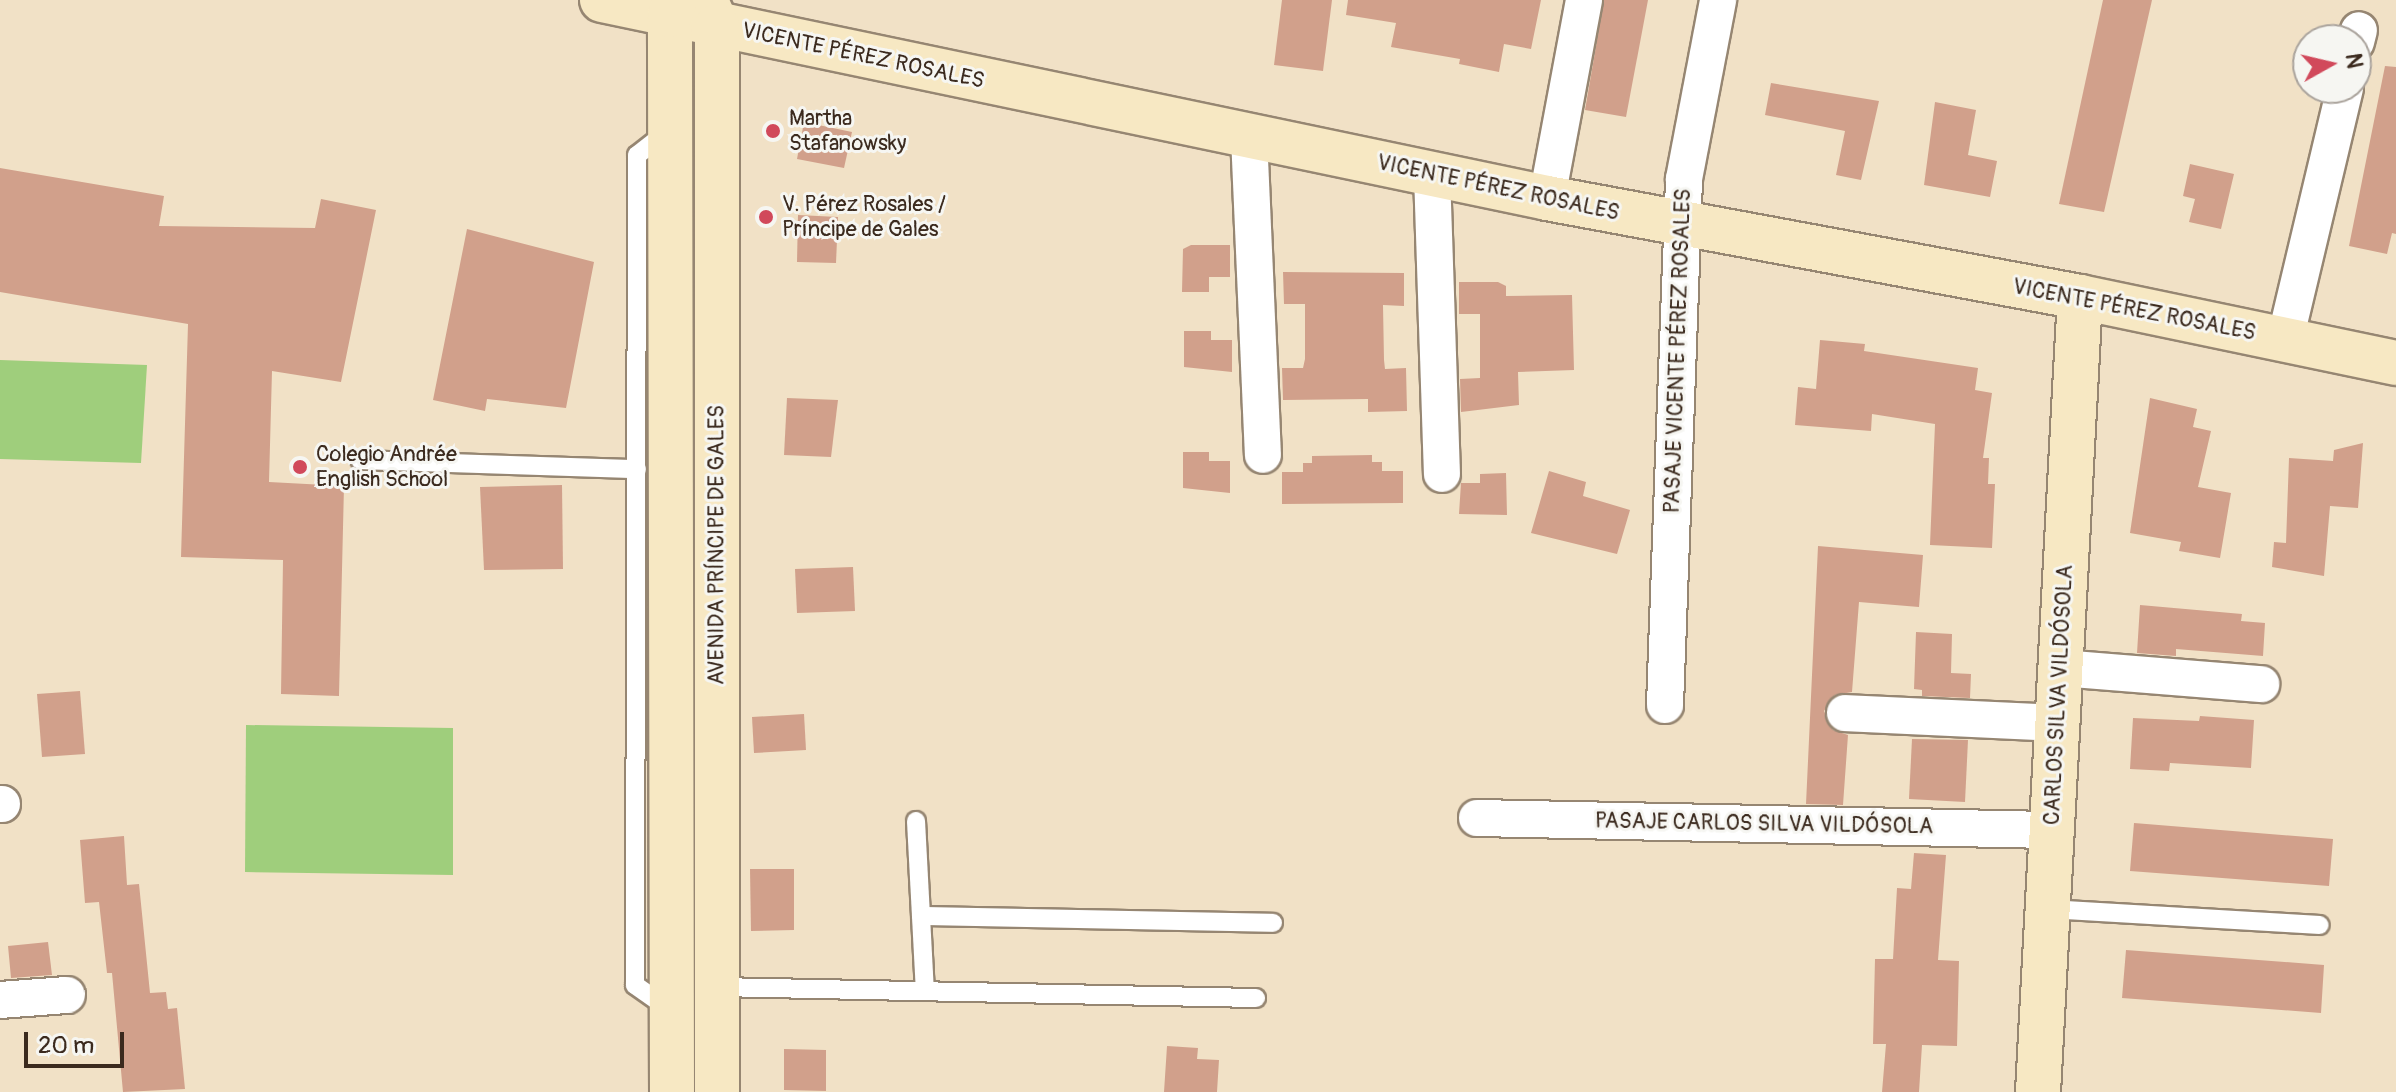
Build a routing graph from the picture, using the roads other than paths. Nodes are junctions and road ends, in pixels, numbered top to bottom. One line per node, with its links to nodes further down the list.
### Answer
1 (602, 0): 4 (main road, VICENTE PÉREZ ROSALES)
2 (1584, 0): 9 (street)
3 (1718, 0): 10 (street, PASAJE VICENTE PÉREZ ROSALES)
4 (692, 10): 6 (main road, AVENIDA PRÍNCIPE DE GALES); 7 (main road, VICENTE PÉREZ ROSALES); 30 (main road, AVENIDA PRÍNCIPE DE GALES)
5 (2341, 104): 12 (street)
6 (670, 129): 16 (lane); 35 (main road, AVENIDA PRÍNCIPE DE GALES)
7 (1249, 136): 8 (main road, VICENTE PÉREZ ROSALES); 14 (street)
8 (1432, 174): 9 (main road, VICENTE PÉREZ ROSALES); 17 (street)
9 (1547, 198): 10 (main road, VICENTE PÉREZ ROSALES)
10 (1682, 225): 11 (main road, VICENTE PÉREZ ROSALES); 20 (street, PASAJE VICENTE PÉREZ ROSALES)
11 (2080, 297): 12 (main road, VICENTE PÉREZ ROSALES); 18 (main road, CARLOS SILVA VILDÓSOLA)
12 (2285, 340): 13 (main road, VICENTE PÉREZ ROSALES)
13 (2396, 363)
14 (1263, 455)
15 (360, 460): 16 (lane)
16 (637, 469): 35 (lane)
17 (1442, 474)
18 (2060, 668): 19 (street); 22 (main road, CARLOS SILVA VILDÓSOLA)
19 (2261, 684)
20 (1665, 705)
21 (1845, 713): 22 (street)
22 (2057, 723): 25 (main road, CARLOS SILVA VILDÓSOLA)
23 (1477, 818): 25 (street, PASAJE CARLOS SILVA VILDÓSOLA)
24 (916, 821): 27 (lane)
25 (2052, 830): 26 (main road, CARLOS SILVA VILDÓSOLA)
26 (2049, 909): 29 (lane); 38 (main road, CARLOS SILVA VILDÓSOLA)
27 (921, 916): 28 (lane); 31 (lane)
28 (1273, 923)
29 (2320, 925)
30 (717, 987): 31 (lane); 37 (main road, AVENIDA PRÍNCIPE DE GALES)
31 (925, 991): 33 (lane)
32 (67, 995): 34 (street)
33 (1256, 998)
34 (0, 1000)
35 (672, 1011): 36 (main road, AVENIDA PRÍNCIPE DE GALES)
36 (672, 1092)
37 (717, 1092)
38 (2038, 1092)

